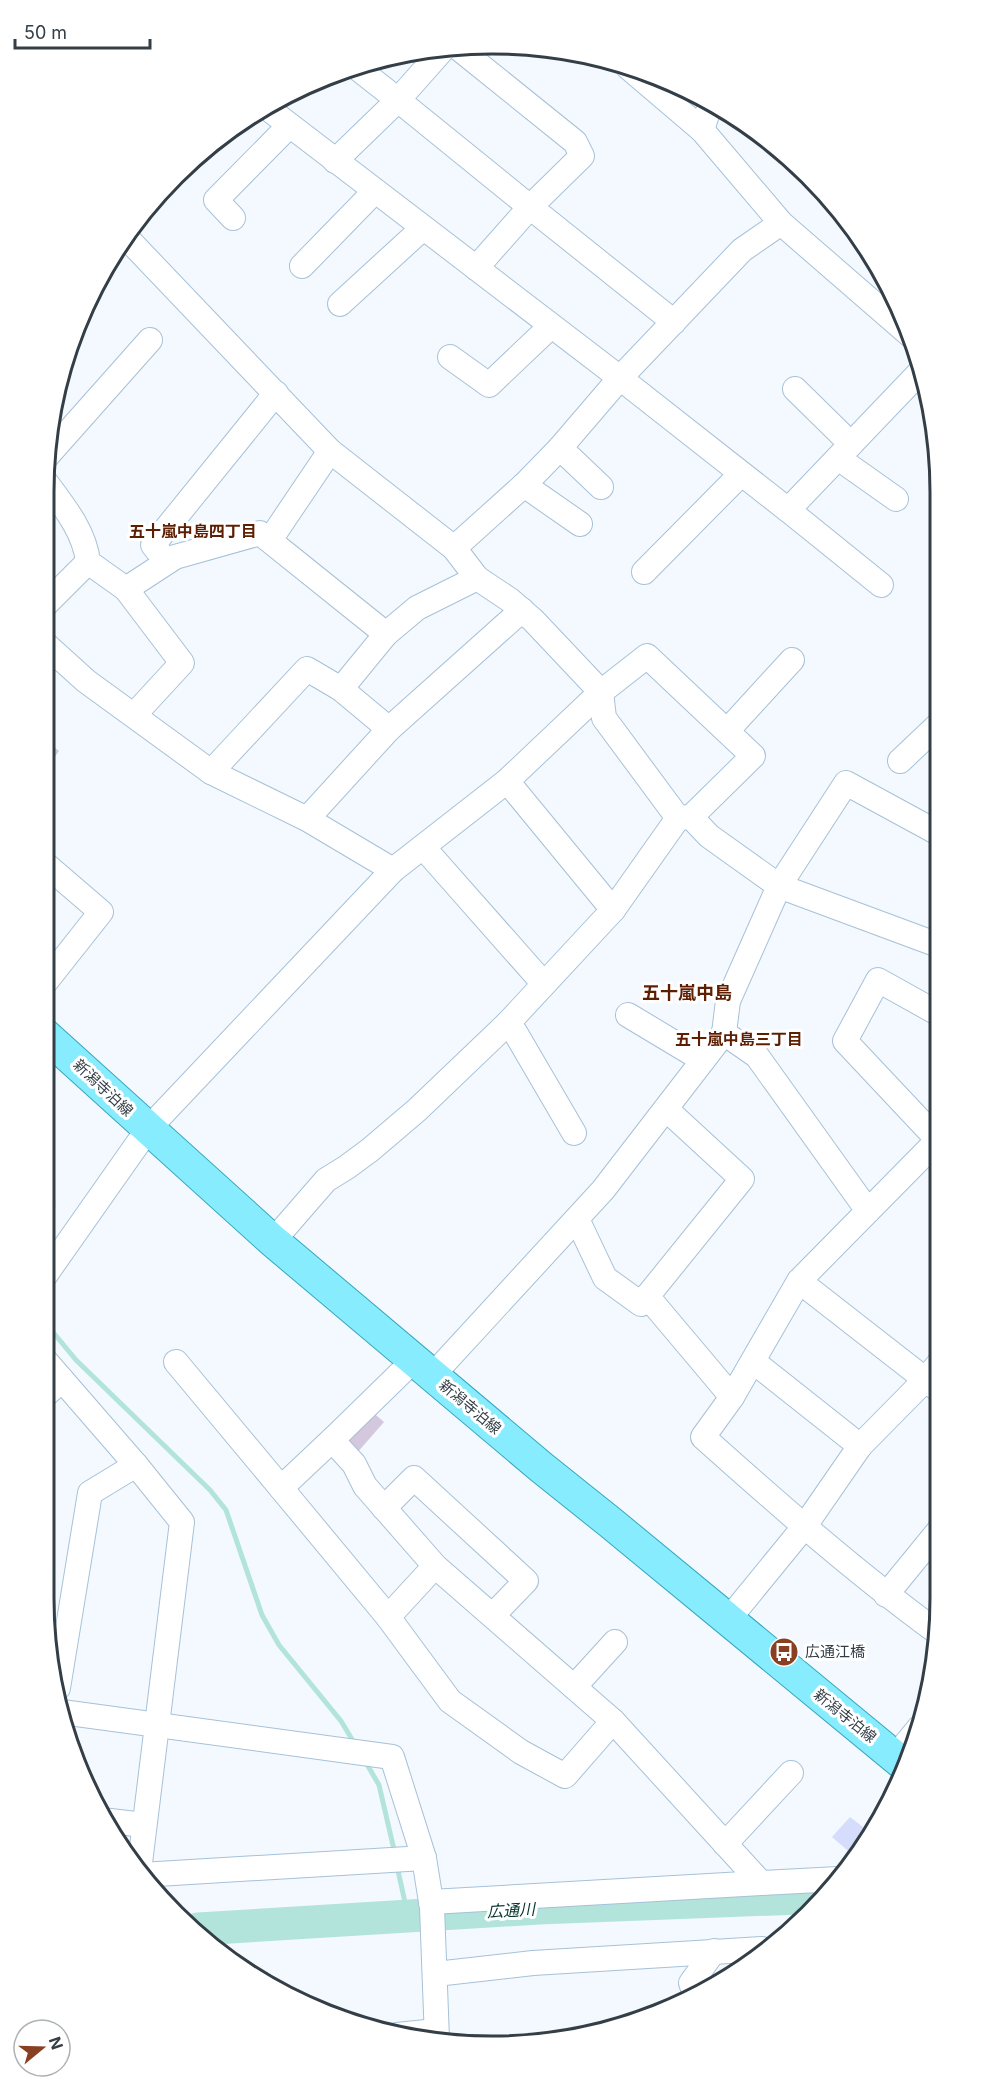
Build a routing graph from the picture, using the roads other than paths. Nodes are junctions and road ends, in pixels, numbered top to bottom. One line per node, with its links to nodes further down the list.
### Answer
1 (467, 55): 12 (street)
2 (435, 58): 5 (street)
3 (364, 73): 5 (street)
4 (645, 81): 9 (street)
5 (398, 100): 10 (street); 12 (street)
6 (708, 111): 9 (street)
7 (273, 113): 8 (street)
8 (289, 126): 10 (street); 13 (street)
9 (702, 130): 14 (street)
10 (336, 160): 11 (street)
11 (375, 191): 15 (street); 17 (street)
12 (530, 207): 18 (street); 20 (street)
13 (233, 218)
14 (781, 224): 20 (street); 21 (street)
15 (423, 228): 18 (street); 19 (street)
16 (132, 243): 28 (street)
17 (302, 266)
18 (476, 268): 22 (street)
19 (340, 304)
20 (674, 322): 25 (street)
21 (897, 324)
22 (551, 326): 24 (street); 25 (street)
23 (150, 340): 29 (street)
24 (450, 357)
25 (620, 378): 30 (street); 33 (street)
26 (915, 378): 32 (street)
27 (795, 389): 32 (street)
28 (276, 393): 31 (street); 43 (street)
29 (57, 445)
30 (560, 448): 34 (street); 35 (street)
31 (330, 451): 40 (street); 41 (street)
32 (845, 451): 37 (street); 38 (street)
33 (741, 474): 38 (street); 44 (street)
34 (524, 485): 39 (street); 41 (street)
35 (601, 487)
36 (54, 494): 42 (street)
37 (896, 500)
38 (788, 510): 46 (street)
39 (580, 524)
40 (270, 540): 43 (street); 50 (street)
41 (454, 548): 45 (street)
42 (88, 562): 47 (street); 48 (street)
43 (167, 562): 47 (street)
44 (645, 572)
45 (477, 578): 49 (street); 50 (street)
46 (881, 585)
47 (126, 589): 55 (street)
48 (54, 596)
49 (522, 610): 54 (street); 56 (street)
50 (386, 634): 53 (street)
51 (54, 652): 55 (street)
52 (792, 660): 57 (street)
53 (341, 689): 56 (street); 60 (street)
54 (601, 692): 57 (street); 61 (street); 62 (street)
55 (134, 715): 60 (street)
56 (389, 729): 63 (street)
57 (727, 731): 62 (street)
58 (930, 732): 59 (street)
59 (900, 761)
60 (211, 772): 63 (street)
61 (507, 781): 65 (street); 69 (street)
62 (685, 818): 68 (street); 69 (street)
63 (307, 819): 66 (street)
64 (930, 829): 68 (street)
65 (423, 847): 66 (street); 72 (street)
66 (393, 870): 80 (street)
67 (54, 872): 71 (street)
68 (779, 886): 70 (street); 76 (street)
69 (613, 910): 72 (street)
70 (930, 942)
71 (54, 971)
72 (544, 984): 75 (street)
73 (930, 1009): 81 (street)
74 (628, 1015): 78 (street)
75 (508, 1023): 82 (street); 86 (street)
76 (724, 1033): 78 (street); 84 (street)
77 (54, 1043): 80 (main road, 新潟寺泊線)
78 (703, 1060): 79 (street)
79 (666, 1109): 85 (street); 89 (street)
80 (148, 1129): 86 (main road, 新潟寺泊線); 87 (street)
81 (930, 1131)
82 (574, 1133)
83 (930, 1149): 84 (street)
84 (867, 1211): 88 (street)
85 (577, 1219): 89 (street); 92 (street)
86 (273, 1241): 92 (main road, 新潟寺泊線)
87 (54, 1263)
88 (799, 1281): 91 (street); 94 (street)
89 (647, 1296): 98 (street)
90 (176, 1362): 102 (street)
91 (753, 1362): 98 (street); 100 (street)
92 (423, 1368): 99 (street); 110 (main road, 新潟寺泊線)
93 (54, 1371): 95 (street)
94 (930, 1373)
95 (62, 1380): 97 (street); 101 (street)
96 (930, 1382): 100 (street)
97 (54, 1387)
98 (732, 1397): 104 (street)
99 (332, 1440): 102 (street); 103 (street)
100 (860, 1446): 104 (street)
101 (136, 1466): 113 (street); 117 (street)
102 (281, 1488): 109 (street)
103 (384, 1508): 106 (street); 108 (street)
104 (804, 1527): 107 (street); 110 (street)
105 (930, 1541): 107 (street)
106 (435, 1566): 108 (street); 109 (street)
107 (886, 1595): 111 (street)
108 (493, 1615): 114 (street)
109 (388, 1617): 116 (street)
110 (728, 1620): 118 (main road, 新潟寺泊線)
111 (929, 1626)
112 (615, 1642): 114 (street)
113 (61, 1673)
114 (574, 1687): 116 (street)
115 (70, 1713): 117 (street)
116 (613, 1721): 122 (street)
117 (157, 1724): 121 (street); 123 (street)
118 (899, 1760)
119 (791, 1773): 122 (street)
120 (116, 1822): 121 (street)
121 (144, 1825): 124 (street)
122 (725, 1844): 127 (street)
123 (424, 1857): 125 (street); 128 (street)
124 (140, 1858)
125 (153, 1874)
126 (827, 1880): 127 (street)
127 (761, 1883): 128 (street)
128 (432, 1905): 131 (street)
129 (753, 1949): 130 (street)
130 (714, 1951): 131 (street); 132 (street)
131 (435, 1970): 133 (street)
132 (693, 1987)
133 (436, 2032)

